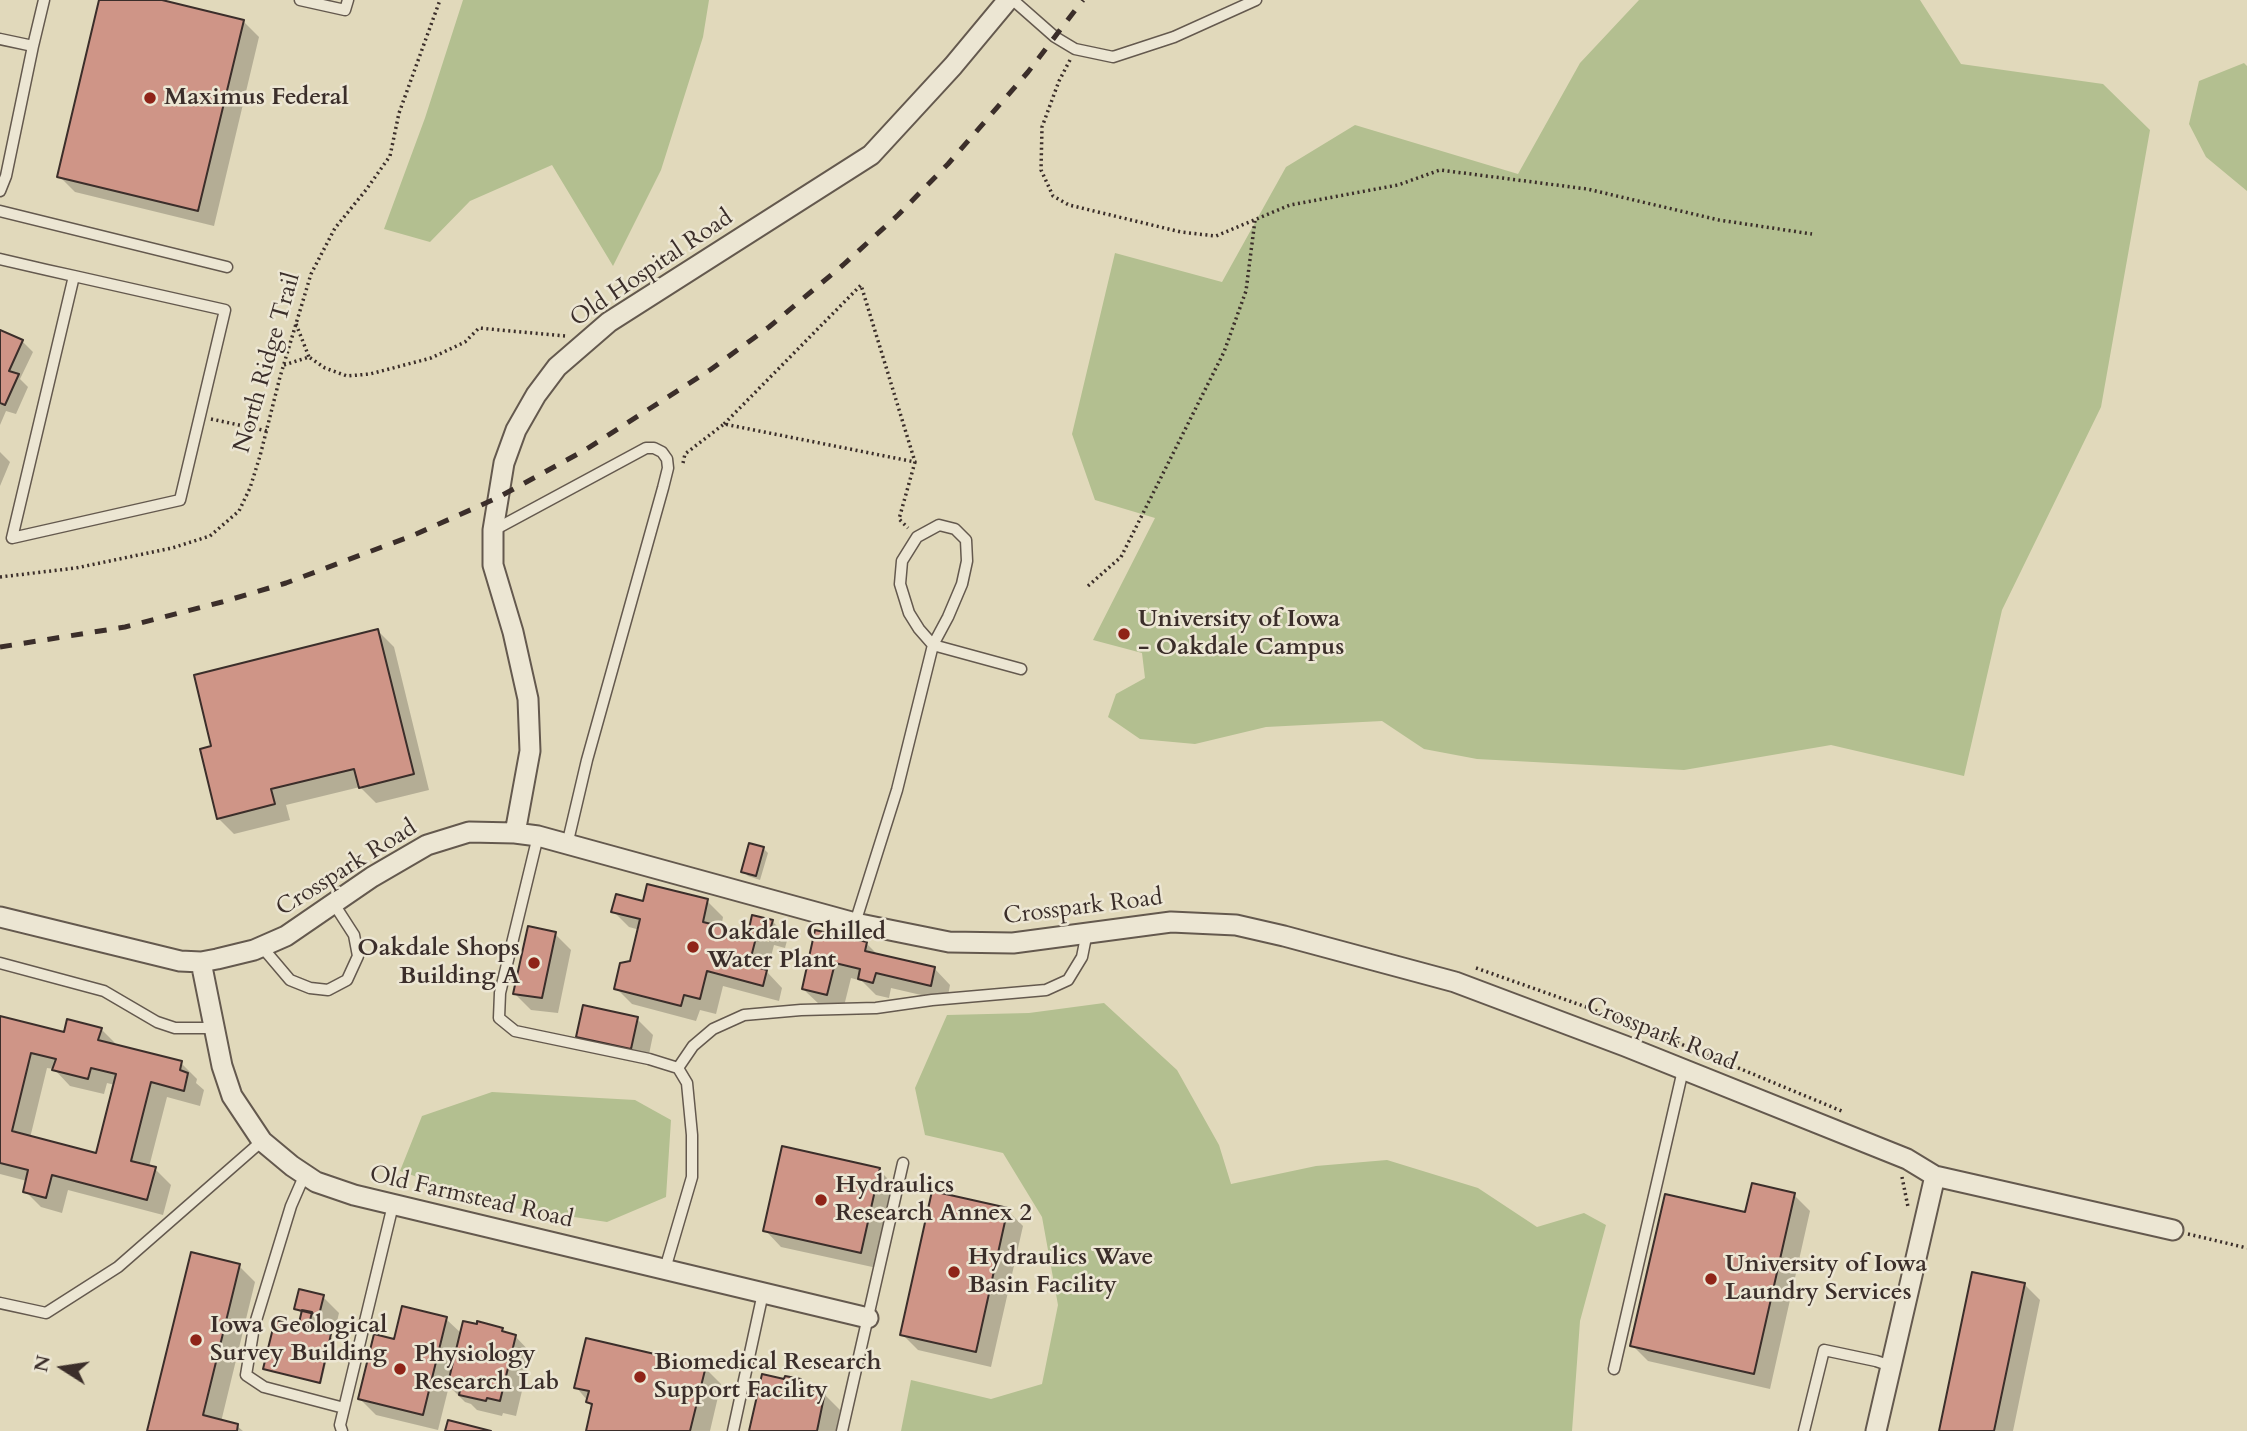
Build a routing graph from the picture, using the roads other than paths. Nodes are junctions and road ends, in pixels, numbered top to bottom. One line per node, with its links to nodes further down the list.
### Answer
1 (44, 0): 7 (lane)
2 (300, 0): 3 (lane)
3 (348, 0)
4 (1011, 0): 5 (lane); 13 (street, Old Hospital Road)
5 (1256, 0)
6 (0, 39): 7 (lane)
7 (33, 46): 8 (lane)
8 (0, 191)
9 (0, 211): 11 (lane)
10 (0, 259): 12 (lane)
11 (228, 267)
12 (74, 276): 12 (lane)
13 (494, 530): 16 (street, Old Hospital Road); 18 (lane)
14 (933, 645): 14 (lane); 15 (lane); 21 (lane)
15 (1021, 669)
16 (514, 833): 17 (street, Crosspark Road); 19 (street, Crosspark Road)
17 (538, 836): 18 (street, Crosspark Road); 27 (lane)
18 (567, 845): 21 (street, Crosspark Road)
19 (334, 904): 23 (street, Crosspark Road); 23 (lane)
20 (0, 917): 24 (street, Crosspark Road)
21 (855, 923): 22 (street, Crosspark Road)
22 (1087, 932): 27 (lane); 28 (street, Crosspark Road)
23 (262, 947): 24 (street, Crosspark Road)
24 (201, 962): 26 (street, Old Farmstead Road)
25 (0, 963): 26 (lane)
26 (214, 1028): 29 (street, Old Farmstead Road)
27 (678, 1068): 35 (lane)
28 (1684, 1070): 32 (street, Crosspark Road); 40 (lane)
29 (261, 1141): 31 (street, Old Farmstead Road); 37 (lane)
30 (903, 1163): 38 (lane)
31 (305, 1174): 33 (street, Old Farmstead Road); 41 (lane)
32 (1934, 1176): 34 (street, Crosspark Road); 39 (street)
33 (393, 1205): 35 (street, Old Farmstead Road); 41 (lane)
34 (2173, 1230)
35 (665, 1269): 36 (street, Old Farmstead Road)
36 (763, 1293): 38 (street, Old Farmstead Road); 43 (lane)
37 (0, 1303)
38 (867, 1318): 44 (lane)
39 (1891, 1366): 45 (lane); 46 (street)
40 (1614, 1369)
41 (344, 1408): 42 (lane)
42 (342, 1431)
43 (733, 1431)
44 (842, 1431)
45 (1804, 1431)
46 (1876, 1431)

